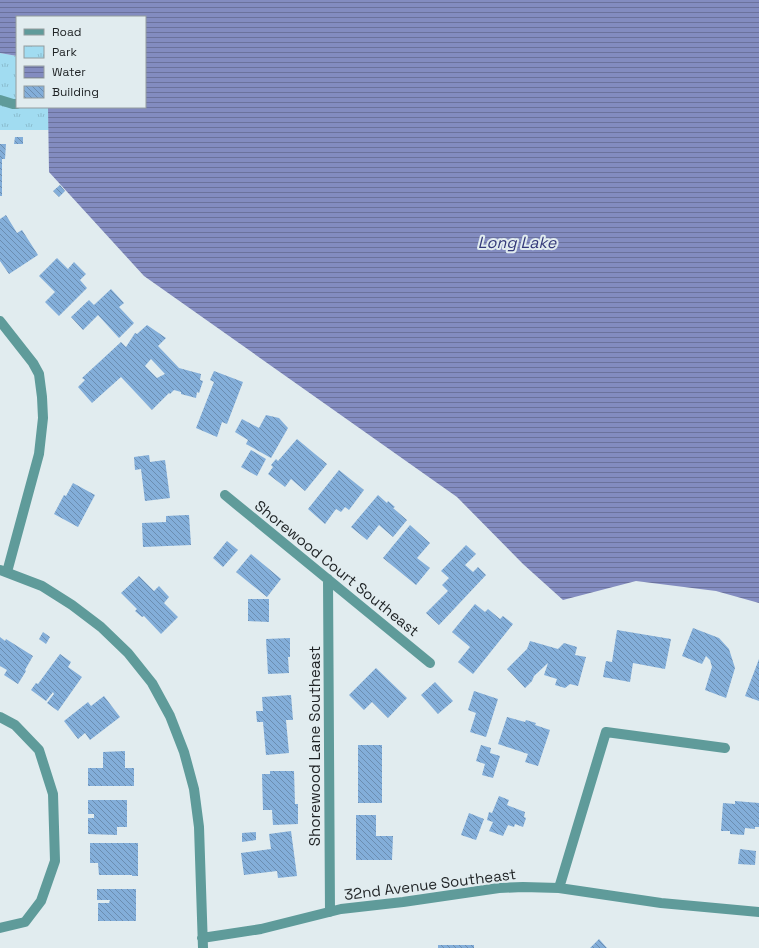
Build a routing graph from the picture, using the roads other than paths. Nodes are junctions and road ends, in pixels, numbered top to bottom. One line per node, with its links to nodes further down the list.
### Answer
1 (0, 100): 2 (street)
2 (15, 104)
3 (0, 321): 5 (street)
4 (225, 495): 6 (street, Shorewood Court Southeast)
5 (3, 571): 14 (street)
6 (328, 579): 7 (street, Shorewood Court Southeast); 11 (street, Shorewood Lane Southeast)
7 (430, 663)
8 (0, 717): 13 (street)
9 (725, 748): 10 (street)
10 (559, 888): 11 (street, 32nd Avenue Southeast); 12 (street, 32nd Avenue Southeast)
11 (330, 912): 14 (street, 32nd Avenue Southeast)
12 (759, 912)
13 (0, 928)
14 (203, 943)

